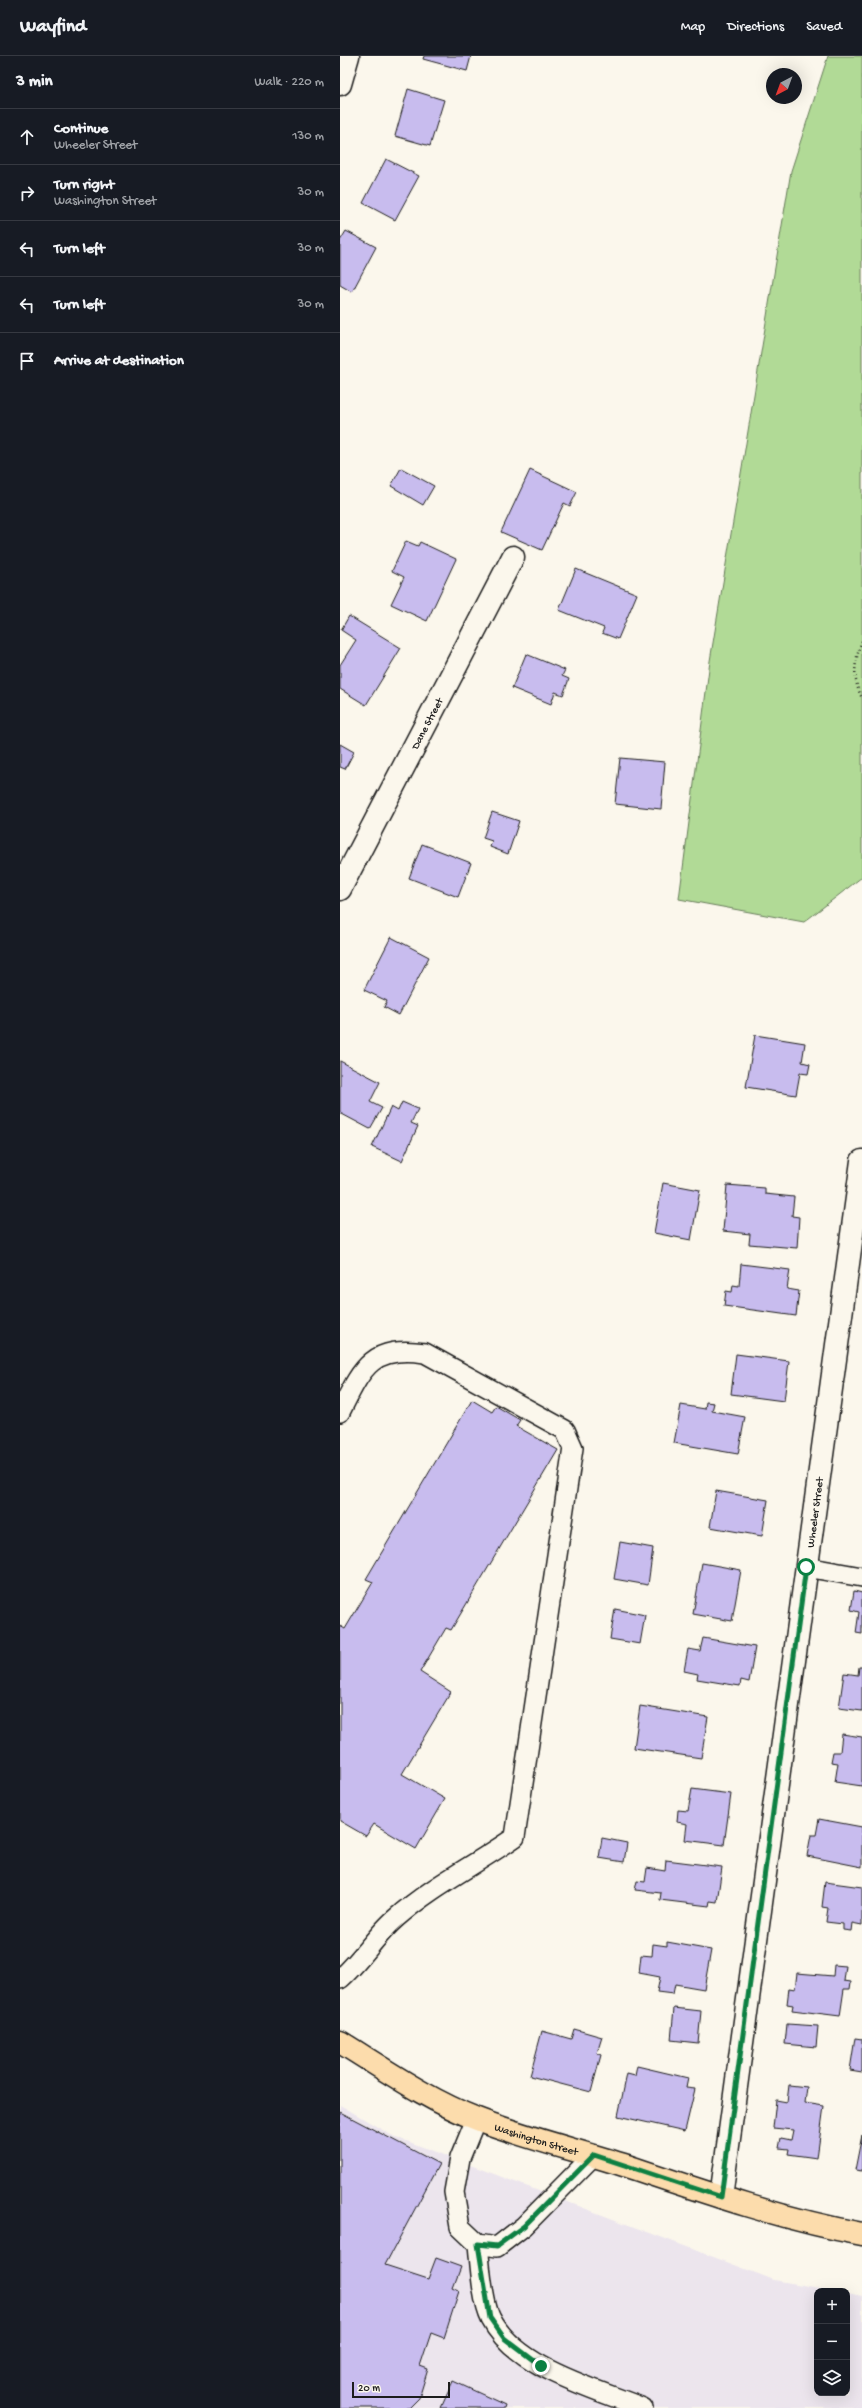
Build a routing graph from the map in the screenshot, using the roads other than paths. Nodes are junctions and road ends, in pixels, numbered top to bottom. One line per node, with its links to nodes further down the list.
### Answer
1 (348, 56): 2 (street)
2 (340, 84)
3 (513, 557): 4 (street, Dane Street)
4 (340, 889)
5 (862, 1161): 7 (street, Wheeler Street)
6 (340, 1412): 9 (lane)
7 (806, 1567): 8 (lane); 13 (street, Wheeler Street)
8 (862, 1577)
9 (340, 1979)
10 (340, 2042): 11 (main road, Washington Street)
11 (476, 2118): 12 (main road, Washington Street); 15 (lane)
12 (594, 2155): 13 (main road, Washington Street); 15 (lane)
13 (721, 2197): 14 (main road, Washington Street)
14 (862, 2234)
15 (478, 2244): 16 (lane)
16 (642, 2408)

